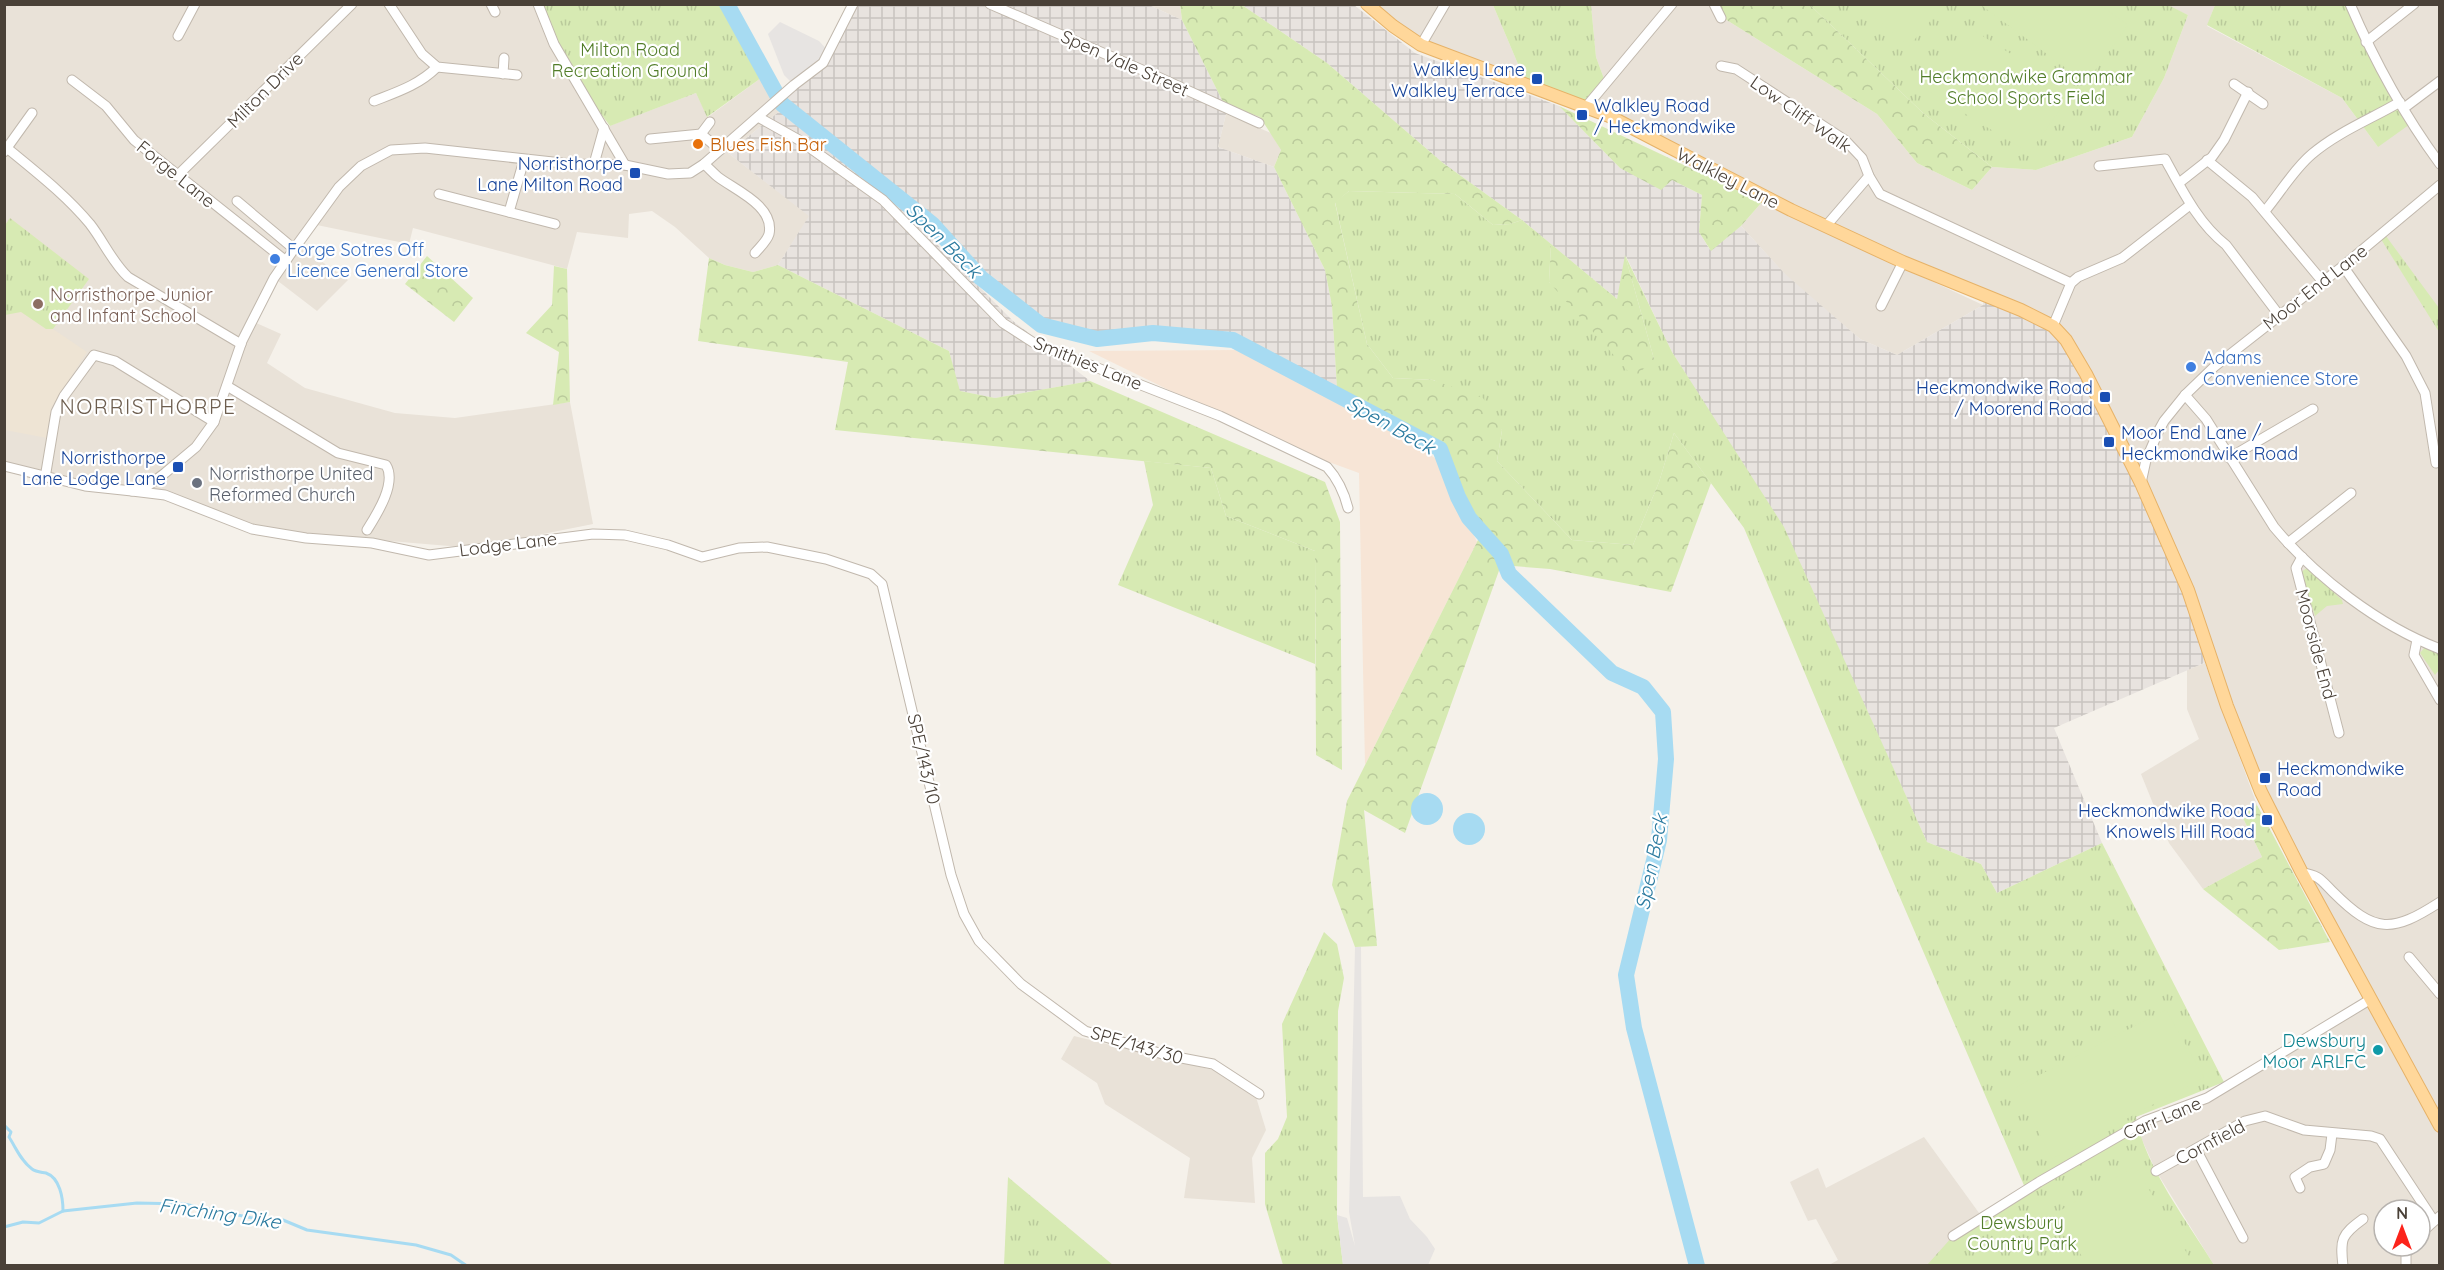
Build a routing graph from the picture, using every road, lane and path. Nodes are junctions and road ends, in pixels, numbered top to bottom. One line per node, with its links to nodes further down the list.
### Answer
1 (195, 4): 14 (street)
2 (352, 4): 46 (street, Milton Drive)
3 (389, 4): 19 (street)
4 (538, 4): 34 (street)
5 (853, 4): 31 (street)
6 (990, 4): 33 (street, Spen Vale Street)
7 (1367, 4): 16 (main road, Walkley Lane)
8 (1445, 4): 16 (street)
9 (1672, 4): 29 (street)
10 (1714, 4): 13 (street)
11 (2350, 4): 15 (street)
12 (2414, 4): 15 (street)
13 (1721, 18)
14 (178, 36)
15 (2366, 42): 28 (street)
16 (1421, 45): 29 (main road, Walkley Lane)
17 (504, 58): 20 (street)
18 (1721, 66): 47 (street, Low Cliff Walk)
19 (436, 67): 20 (street); 26 (street)
20 (503, 74): 21 (street)
21 (517, 75)
22 (72, 80): 46 (street, Forge Lane)
23 (2439, 81): 28 (street)
24 (2234, 84): 25 (street)
25 (2248, 92): 27 (street); 40 (street)
26 (374, 101)
27 (2263, 104)
28 (2402, 105): 43 (street); 53 (street)
29 (1584, 106): 56 (main road, Walkley Lane)
30 (32, 113): 37 (street)
31 (758, 117): 38 (street); 79 (street, Smithies Lane)
32 (710, 122): 35 (street)
33 (1259, 123)
34 (604, 128): 41 (street); 44 (street)
35 (701, 134): 36 (street); 38 (street)
36 (650, 139)
37 (6, 150): 67 (street)
38 (720, 150): 42 (street)
39 (524, 160): 41 (street); 54 (street); 57 (street)
40 (2206, 160): 48 (street); 53 (street)
41 (594, 164): 44 (street)
42 (704, 164): 44 (street); 58 (street)
43 (2439, 164)
44 (625, 165)
45 (2099, 166): 48 (street)
46 (177, 176): 59 (street, Forge Lane)
47 (1869, 176): 56 (street); 63 (street, Low Cliff Walk)
48 (2178, 183): 52 (street)
49 (2439, 185): 61 (street, Moor End Lane)
50 (439, 194): 54 (street)
51 (237, 201): 57 (street)
52 (2190, 205): 63 (street); 65 (street)
53 (2265, 211): 62 (street)
54 (509, 212): 55 (street)
55 (555, 224)
56 (1826, 226): 60 (main road, Walkley Lane)
57 (294, 249): 59 (street)
58 (754, 253)
59 (286, 261): 67 (street)
60 (1903, 262): 64 (street); 66 (main road, Walkley Lane)
61 (2343, 266): 62 (street, Moor End Lane); 73 (street)
62 (2323, 282): 65 (street, Moor End Lane)
63 (2071, 283): 66 (street)
64 (1881, 306)
65 (2279, 315): 69 (street, Moor End Lane)
66 (2053, 326): 76 (main road)
67 (242, 344): 68 (street)
68 (228, 386): 71 (street); 80 (street)
69 (2185, 395): 72 (street); 76 (street, Moor End Lane)
70 (2313, 409): 72 (street)
71 (214, 422): 75 (street); 77 (street)
72 (2229, 458): 81 (street)
73 (2436, 463)
74 (4, 466): 75 (street, Lodge Lane)
75 (45, 478): 77 (street, Lodge Lane)
76 (2141, 483): 88 (main road)
77 (132, 491): 83 (street, Lodge Lane)
78 (2352, 493): 81 (street)
79 (1348, 508)
80 (366, 530)
81 (2288, 543): 82 (street)
82 (2302, 557): 84 (street); 87 (street, Moorside End)
83 (882, 584): 90 (street, SPE/143/10)
84 (2417, 640): 85 (street); 86 (street)
85 (2439, 649)
86 (2439, 700)
87 (2339, 732)
88 (2302, 873): 89 (street); 93 (main road)
89 (2439, 902)
90 (972, 932): 94 (street, SPE/143/30)
91 (2409, 957): 92 (street)
92 (2439, 993)
93 (2371, 999): 95 (main road); 102 (street, Carr Lane)
94 (1259, 1094)
95 (2439, 1126)
96 (2332, 1134): 97 (street, Cornfield); 99 (street); 101 (street, Cornfield)
97 (2196, 1149): 98 (street, Cornfield); 103 (street)
98 (2156, 1171)
99 (2300, 1188)
100 (2363, 1219): 104 (street)
101 (2437, 1219)
102 (1953, 1236)
103 (2243, 1238)
104 (2343, 1266)

